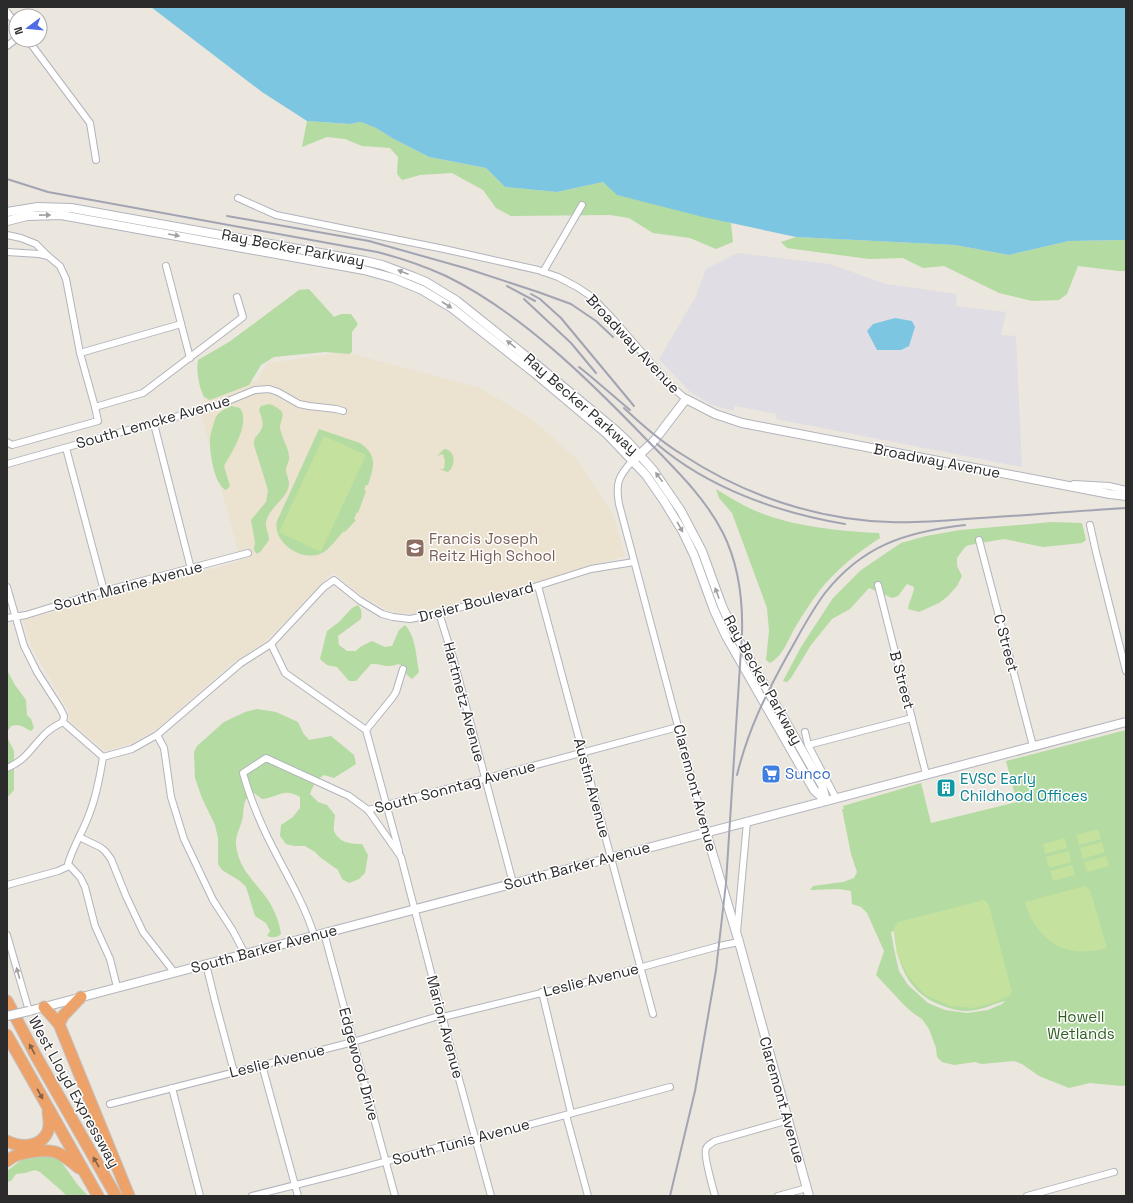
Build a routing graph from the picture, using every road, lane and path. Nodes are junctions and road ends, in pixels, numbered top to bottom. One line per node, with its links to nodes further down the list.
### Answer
1 (34, 48): 2 (street)
2 (96, 160)
3 (238, 198): 11 (street, Broadway Avenue)
4 (582, 205): 11 (street)
5 (7, 212): 22 (main road, Ray Becker Parkway, one-way to 5)
6 (7, 221): 23 (main road, Ray Becker Parkway, one-way to 23)
7 (7, 235): 9 (street)
8 (7, 252): 9 (street)
9 (48, 256): 14 (street)
10 (166, 266): 13 (street)
11 (543, 272): 16 (street, Broadway Avenue)
12 (237, 297): 15 (street)
13 (181, 324): 14 (street); 15 (street)
14 (80, 353): 17 (street)
15 (190, 358): 17 (street)
16 (686, 399): 22 (main road, Claremont Avenue); 25 (main road, Broadway Avenue)
17 (95, 407): 20 (street)
18 (343, 411): 19 (street, South Lemcke Avenue)
19 (154, 424): 21 (street, South Lemcke Avenue); 32 (street)
20 (7, 442)
21 (66, 448): 24 (street, South Lemcke Avenue); 36 (street)
22 (640, 454): 23 (main road, Claremont Avenue); 58 (main road, Ray Becker Parkway, one-way to 22)
23 (633, 460): 31 (street, Claremont Avenue); 58 (main road, Ray Becker Parkway, one-way to 58)
24 (7, 464)
25 (1051, 483): 26 (street); 27 (main road, Broadway Avenue)
26 (1126, 490)
27 (1126, 496)
28 (1090, 524): 42 (street)
29 (979, 540): 51 (street, C Street)
30 (248, 554): 32 (street, South Marine Avenue)
31 (634, 562): 34 (street, Dreier Boulevard); 46 (street, Claremont Avenue)
32 (191, 569): 36 (street, South Marine Avenue)
33 (878, 585): 43 (street, B Street)
34 (538, 586): 37 (street, Dreier Boulevard); 52 (street, Austin Avenue)
35 (7, 587): 38 (street)
36 (104, 591): 38 (street, South Marine Avenue)
37 (439, 613): 40 (street, Dreier Boulevard); 56 (street, Hartmetz Avenue)
38 (15, 617): 39 (street, South Marine Avenue); 44 (street)
39 (7, 618)
40 (270, 644): 47 (street); 49 (street, Dreier Boulevard)
41 (403, 669): 47 (street)
42 (1126, 671)
43 (912, 718): 50 (street); 55 (street, B Street)
44 (63, 722): 53 (street); 54 (street)
45 (1126, 722): 51 (main road, South Barker Avenue)
46 (678, 727): 52 (street, South Sonntag Avenue); 62 (street, Claremont Avenue)
47 (366, 730): 59 (street, Marion Avenue)
48 (804, 732): 50 (street)
49 (157, 735): 53 (street, Dreier Boulevard); 74 (street)
50 (808, 745): 57 (street)
51 (1033, 746): 55 (main road, South Barker Avenue)
52 (583, 753): 56 (street, South Sonntag Avenue); 65 (street, Austin Avenue)
53 (102, 757): 63 (street)
54 (7, 768)
55 (926, 774): 57 (main road, South Barker Avenue)
56 (485, 779): 59 (street, South Sonntag Avenue); 67 (street, Hartmetz Avenue)
57 (836, 798): 58 (main road, South Barker Avenue)
58 (826, 801): 61 (main road, South Barker Avenue)
59 (386, 806): 60 (street, South Sonntag Avenue); 64 (street, Marion Avenue)
60 (368, 810): 64 (street, Marion Avenue); 72 (street, South Sonntag Avenue)
61 (747, 822): 62 (main road, South Barker Avenue); 73 (street)
62 (706, 832): 65 (main road, South Barker Avenue); 73 (main road, Claremont Avenue)
63 (79, 836): 66 (street); 77 (street)
64 (401, 857): 69 (street, Marion Avenue)
65 (610, 857): 67 (main road, South Barker Avenue); 76 (street, Austin Avenue)
66 (69, 866): 68 (street); 78 (street)
67 (513, 883): 69 (main road, South Barker Avenue)
68 (7, 885)
69 (415, 909): 70 (main road, South Barker Avenue); 86 (street, Marion Avenue)
70 (324, 933): 72 (main road, South Barker Avenue); 89 (street, Edgewood Drive)
71 (7, 935): 83 (street, one-way to 71)
72 (314, 935): 74 (main road, South Barker Avenue)
73 (738, 938): 76 (street, Leslie Avenue); 97 (main road, Claremont Avenue)
74 (245, 954): 75 (main road, South Barker Avenue)
75 (206, 964): 77 (main road, South Barker Avenue); 91 (street)
76 (640, 967): 79 (street, Leslie Avenue); 84 (street, Austin Avenue)
77 (174, 972): 78 (main road, South Barker Avenue)
78 (117, 987): 80 (main road, South Barker Avenue)
79 (542, 992): 86 (street, Leslie Avenue); 96 (street)
80 (81, 997): 82 (main road, South Barker Avenue); 87 (highway)
81 (7, 1001): 109 (highway, West Lloyd Expressway, one-way to 81)
82 (44, 1007): 83 (main road, South Barker Avenue); 87 (highway)
83 (29, 1011): 85 (main road, South Barker Avenue, bridge)
84 (653, 1014)
85 (7, 1016)
86 (443, 1016): 89 (street, Leslie Avenue); 98 (street, Marion Avenue)
87 (59, 1024): 110 (highway)
88 (7, 1035): 95 (highway, West Lloyd Expressway, one-way to 95)
89 (353, 1042): 90 (street, Leslie Avenue); 103 (street, Edgewood Drive)
90 (262, 1065): 91 (street, Leslie Avenue); 106 (street)
91 (234, 1072): 93 (street, Leslie Avenue)
92 (670, 1087): 96 (street, South Tunis Avenue)
93 (172, 1088): 94 (street, Leslie Avenue); 111 (street)
94 (110, 1104)
95 (48, 1109): 99 (highway); 104 (highway, West Lloyd Expressway)
96 (569, 1114): 98 (street, South Tunis Avenue); 116 (street)
97 (789, 1120): 107 (main road, Claremont Avenue); 117 (street)
98 (476, 1139): 103 (street, South Tunis Avenue); 115 (street, Marion Avenue)
99 (7, 1142)
100 (7, 1149): 101 (highway)
101 (22, 1153): 102 (highway); 104 (highway)
102 (7, 1161)
103 (386, 1162): 106 (street, South Tunis Avenue); 114 (street, Edgewood Drive)
104 (83, 1171): 108 (highway, West Lloyd Expressway)
105 (1114, 1172): 119 (street)
106 (295, 1186): 112 (street, South Tunis Avenue); 113 (street)
107 (808, 1192): 118 (street)
108 (98, 1196)
109 (116, 1196)
110 (129, 1196)
111 (200, 1196)
112 (252, 1196)
113 (298, 1196)
114 (395, 1196)
115 (491, 1196)
116 (588, 1196)
117 (715, 1196)
118 (778, 1196)
119 (1027, 1196)

